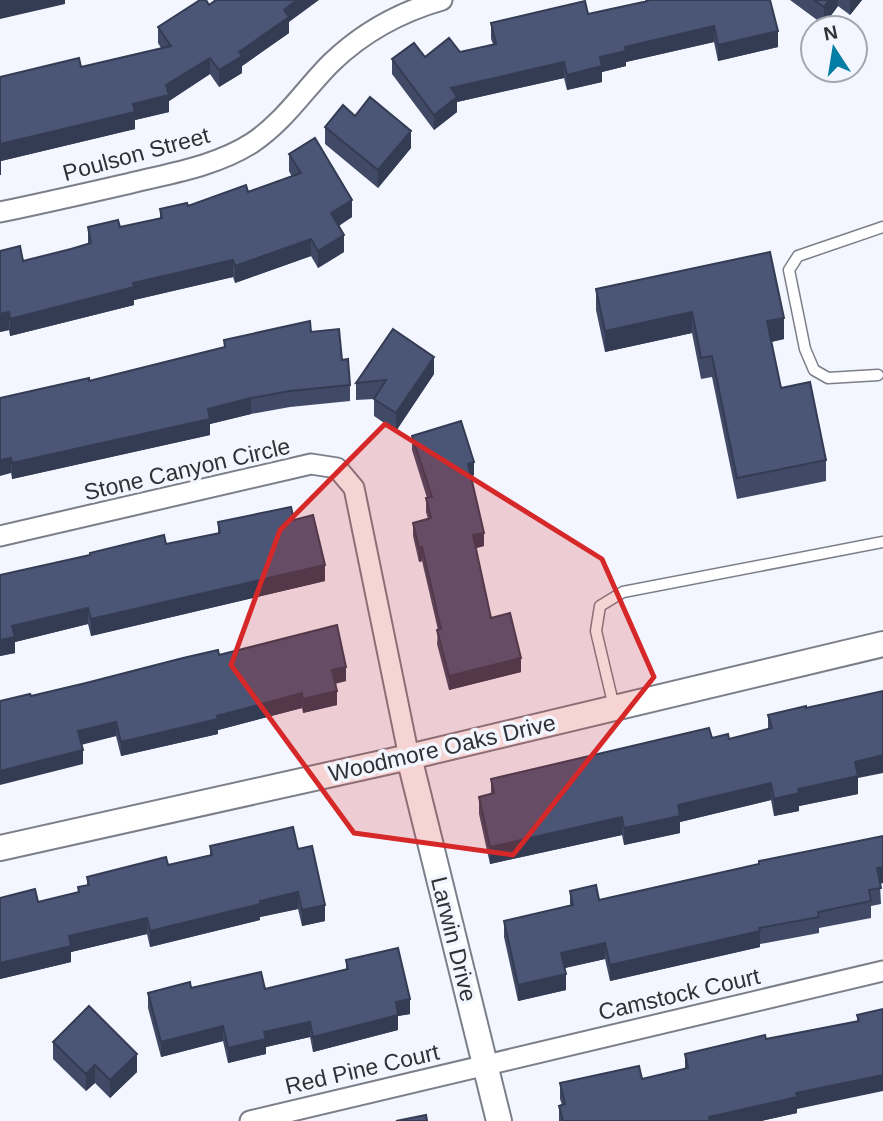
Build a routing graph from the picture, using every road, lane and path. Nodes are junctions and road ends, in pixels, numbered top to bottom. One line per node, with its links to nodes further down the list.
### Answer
1 (442, 0): 2 (street, Poulson Street)
2 (0, 212)
3 (883, 227): 4 (lane)
4 (878, 375)
5 (0, 536): 9 (street, Stone Canyon Circle)
6 (883, 542): 8 (lane)
7 (883, 644): 8 (street, Woodmore Oaks Drive)
8 (614, 708): 9 (street, Woodmore Oaks Drive)
9 (409, 757): 10 (street, Woodmore Oaks Drive); 12 (street, Larwin Drive)
10 (0, 848)
11 (883, 971): 12 (street, Camstock Court)
12 (485, 1065): 13 (street, Red Pine Court); 14 (street, Larwin Drive)
13 (250, 1121)
14 (499, 1121)

